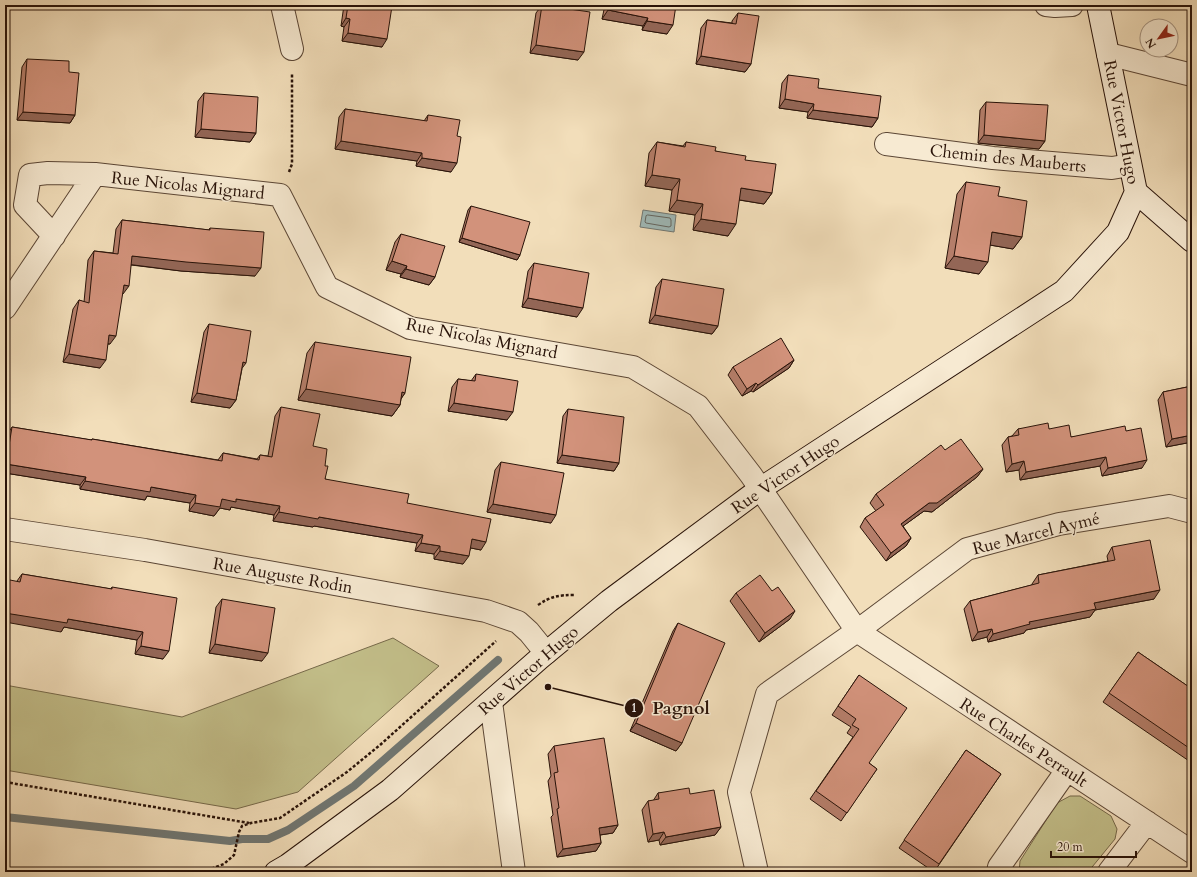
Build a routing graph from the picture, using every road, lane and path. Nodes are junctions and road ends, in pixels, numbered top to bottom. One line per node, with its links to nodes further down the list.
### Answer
1 (282, 5): 5 (street)
2 (1046, 5): 3 (street)
3 (1072, 5)
4 (1098, 5): 6 (street, Rue Victor Hugo)
5 (292, 50): 12 (path)
6 (1108, 54): 7 (street); 9 (street, Rue Victor Hugo)
7 (1192, 75)
8 (886, 144): 9 (street, Chemin des Mauberts)
9 (1130, 165): 11 (street, Rue Victor Hugo)
10 (95, 174): 12 (street, Rue Nicolas Mignard); 13 (street, Rue Nicolas Mignard); 13 (street, Rue Nicolas Mignard)
11 (1136, 192): 14 (street); 16 (street, Rue Victor Hugo)
12 (280, 195): 16 (street, Rue Nicolas Mignard)
13 (54, 236): 15 (street, Rue Nicolas Mignard)
14 (1192, 241)
15 (5, 308)
16 (760, 489): 21 (street, Rue Charles Perrault); 22 (street, Rue Victor Hugo)
17 (1192, 512): 21 (street, Rue Marcel Aymé)
18 (5, 530): 20 (street, Rue Auguste Rodin)
19 (579, 595): 20 (path)
20 (518, 622): 22 (street, Rue Auguste Rodin); 27 (path)
21 (857, 631): 24 (street, Rue Charles Perrault); 32 (street)
22 (546, 653): 23 (street, Rue Victor Hugo)
23 (491, 702): 30 (street, Rue Victor Hugo); 31 (street)
24 (1067, 770): 26 (street, Rue Charles Perrault); 33 (street)
25 (5, 782): 27 (path)
26 (1147, 822): 28 (street, Rue Charles Perrault); 34 (street)
27 (250, 823): 29 (path)
28 (1192, 852)
29 (202, 872)
30 (276, 872)
31 (514, 872)
32 (757, 872)
33 (998, 872)
34 (1110, 872)

